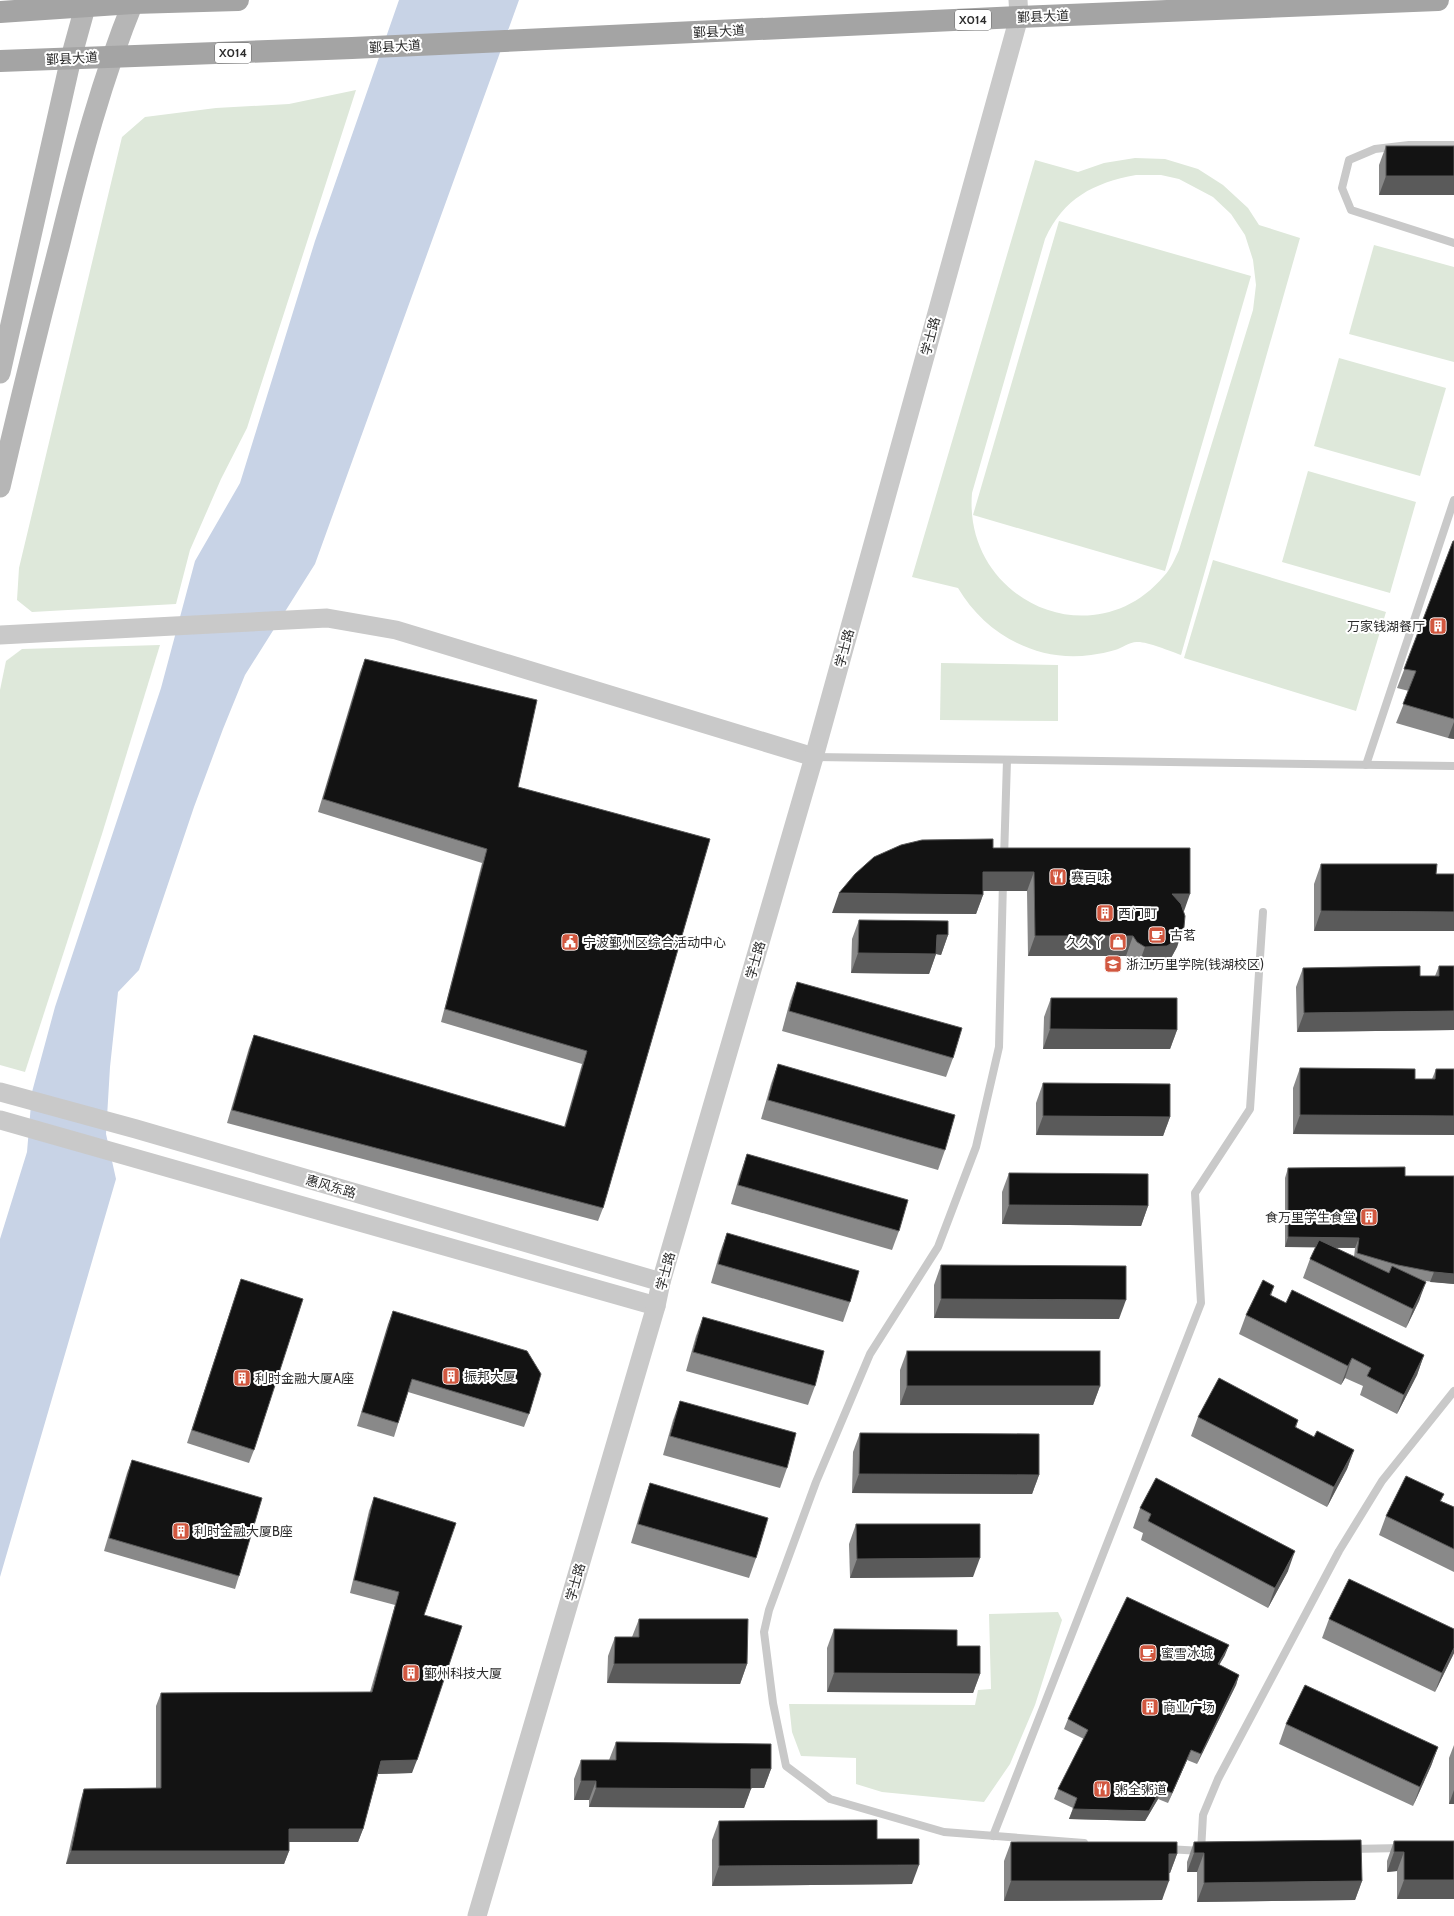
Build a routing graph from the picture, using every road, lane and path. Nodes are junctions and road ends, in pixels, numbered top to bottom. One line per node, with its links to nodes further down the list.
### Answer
1 (238, 0): 3 (main road)
2 (1438, 0): 5 (main road, 鄞县大道 / X014)
3 (133, 2): 4 (main road); 7 (main road)
4 (86, 4): 6 (main road); 8 (main road)
5 (1018, 8): 7 (main road, 鄞县大道 / X014); 16 (street, 学士路)
6 (0, 12)
7 (114, 56): 8 (main road, 鄞县大道 / X014); 13 (main road)
8 (71, 58): 9 (main road, 鄞县大道 / X014); 12 (main road)
9 (0, 61)
10 (1454, 145): 11 (lane)
11 (1454, 243)
12 (0, 373)
13 (0, 487)
14 (1454, 500): 18 (lane)
15 (0, 635): 16 (street)
16 (814, 757): 17 (lane); 23 (street, 学士路)
17 (1007, 760): 18 (lane); 26 (lane)
18 (1366, 765): 19 (lane)
19 (1454, 766)
20 (1263, 912): 26 (lane)
21 (6, 1093): 23 (street, 惠风东路)
22 (1, 1120): 24 (street, 惠风东路)
23 (661, 1282): 24 (street, 学士路)
24 (656, 1306): 31 (street, 学士路)
25 (1454, 1391): 28 (lane)
26 (993, 1836): 27 (lane)
27 (1089, 1843)
28 (1161, 1848)
29 (1414, 1848): 30 (lane)
30 (1343, 1849)
31 (477, 1916)

